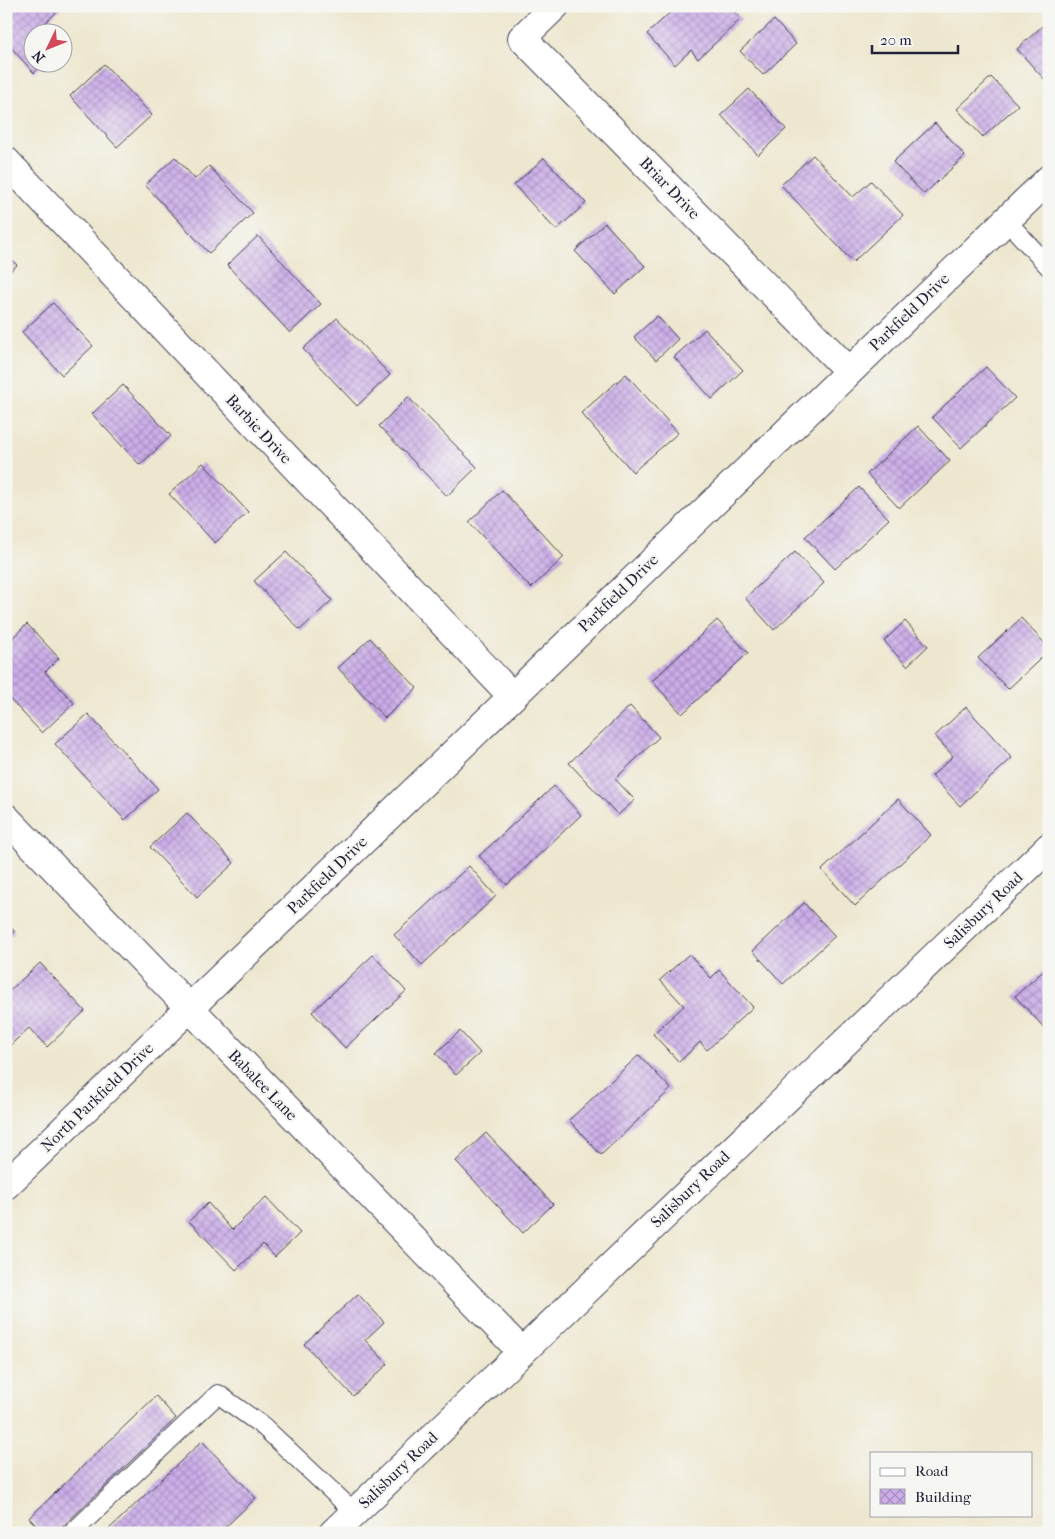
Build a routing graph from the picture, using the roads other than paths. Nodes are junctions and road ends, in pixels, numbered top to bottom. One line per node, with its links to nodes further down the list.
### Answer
1 (555, 6): 6 (street, Briar Drive)
2 (6, 161): 7 (street, Barbie Drive)
3 (1049, 179): 4 (street, Parkfield Drive)
4 (1006, 220): 5 (lane); 6 (street, Parkfield Drive)
5 (1049, 267)
6 (848, 370): 7 (street, Parkfield Drive)
7 (512, 696): 10 (street, Parkfield Drive)
8 (6, 818): 10 (street, Babalee Lane)
9 (1049, 847): 12 (street, Salisbury Road)
10 (189, 1009): 11 (street, North Parkfield Drive); 12 (street, Babalee Lane)
11 (6, 1186)
12 (521, 1351): 13 (street, Salisbury Road)
13 (354, 1512): 14 (lane); 15 (street, Salisbury Road)
14 (72, 1533)
15 (333, 1533)

